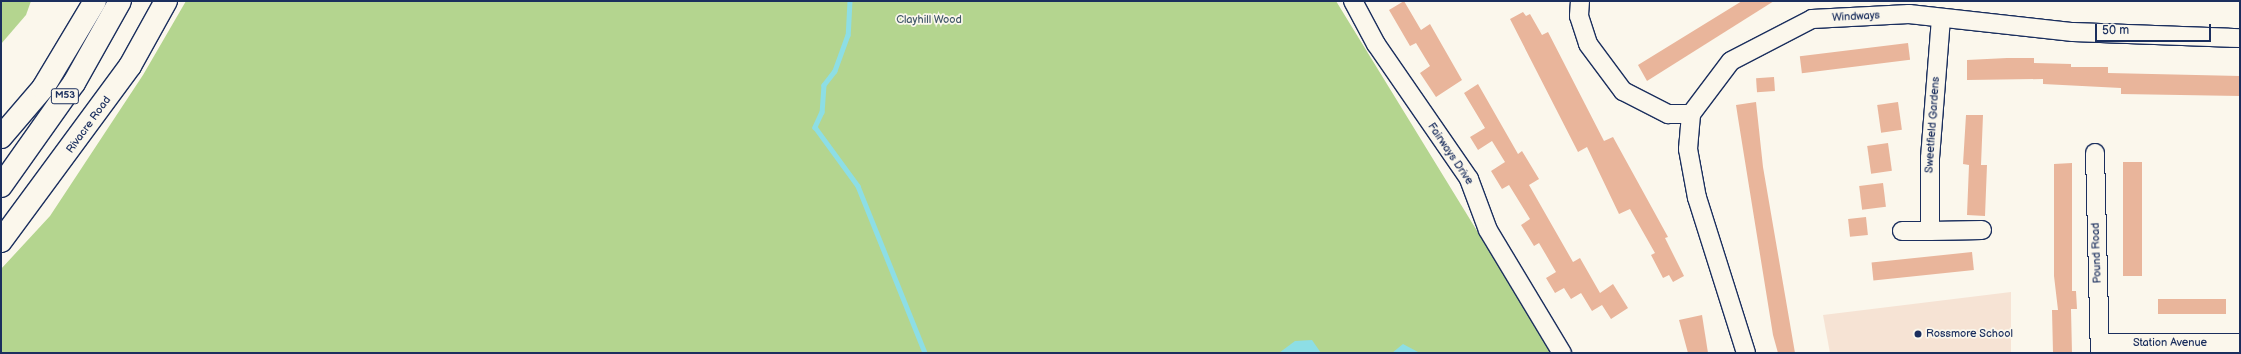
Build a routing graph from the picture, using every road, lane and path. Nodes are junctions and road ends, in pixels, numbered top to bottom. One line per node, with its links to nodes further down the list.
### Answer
1 (95, 1): 10 (main road, M53)
2 (120, 1): 12 (main road, M53)
3 (166, 1): 16 (main road, Rivacre Road)
4 (1353, 1): 19 (street, Fairways Drive)
5 (1580, 1): 9 (street)
6 (1910, 7): 7 (street, Windways); 9 (street, Windways)
7 (1941, 19): 8 (street, Windways); 15 (street, Sweetfield Gardens)
8 (2240, 38)
9 (1691, 114): 20 (street)
10 (1, 137)
11 (2095, 153): 18 (street, Pound Road)
12 (1, 186)
13 (1982, 230): 15 (street)
14 (1902, 231): 15 (street)
15 (1930, 231)
16 (1, 241)
17 (2240, 342): 18 (street, Station Avenue)
18 (2100, 348)
19 (1562, 353)
20 (1746, 353)

